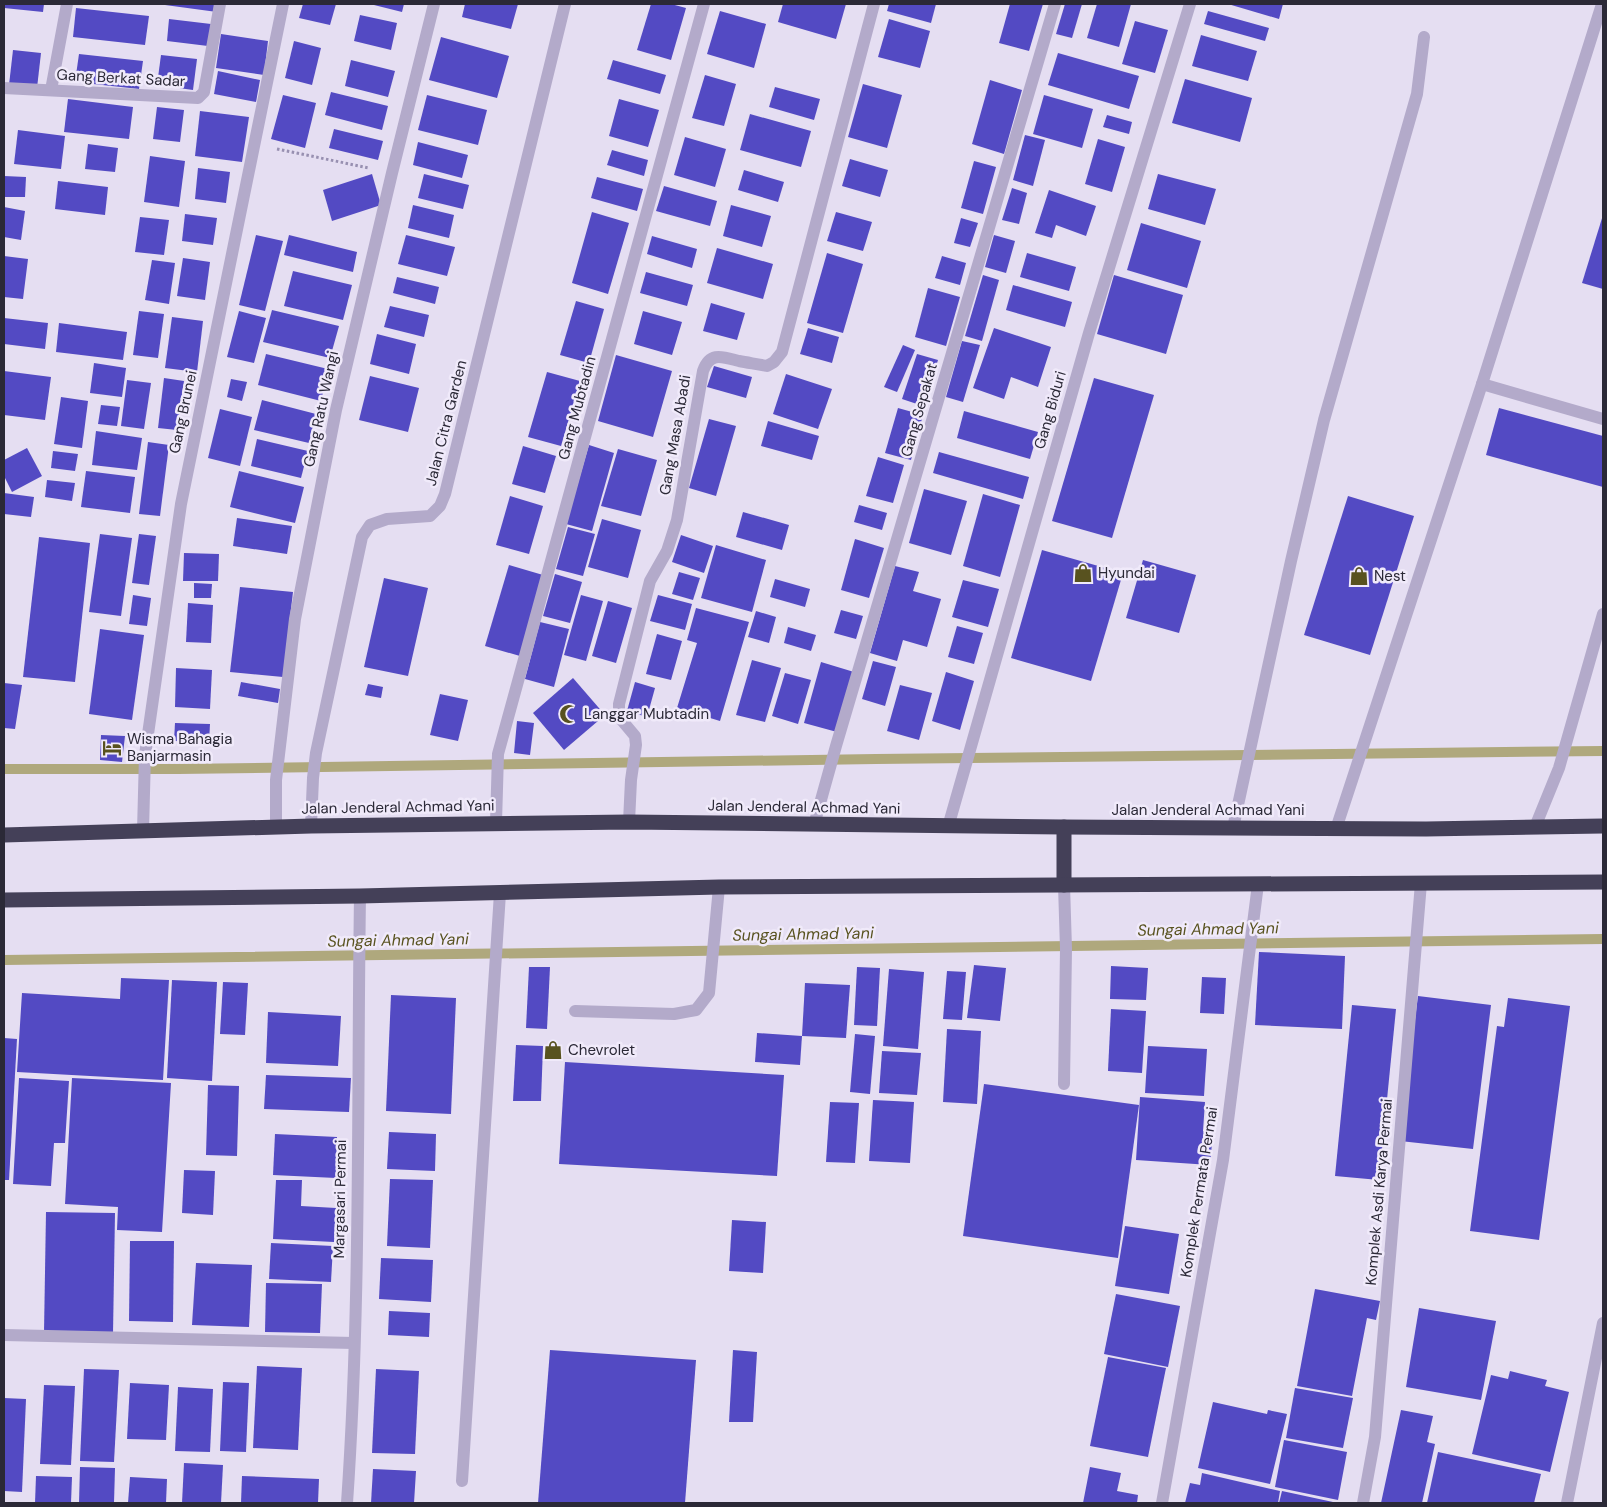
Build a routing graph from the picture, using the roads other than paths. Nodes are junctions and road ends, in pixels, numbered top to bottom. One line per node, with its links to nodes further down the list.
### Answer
1 (67, 4): 13 (street)
2 (220, 4): 13 (street, Gang Berkat Sadar)
3 (283, 4): 28 (street, Gang Brunei)
4 (434, 4): 22 (street, Gang Ratu Wangi)
5 (565, 4): 20 (street, Jalan Citra Garden)
6 (704, 4): 18 (street, Gang Mubtadin)
7 (874, 4): 17 (street, Gang Masa Abadi)
8 (1055, 4): 19 (street, Gang Sepakat)
9 (1190, 4): 23 (street, Gang Biduri)
10 (1602, 4): 14 (street)
11 (1424, 38): 26 (street)
12 (4, 88): 13 (street, Gang Berkat Sadar)
13 (51, 90)
14 (1482, 384): 15 (street); 27 (street)
15 (1603, 420)
16 (1603, 614): 24 (street)
17 (628, 822): 18 (highway, Jalan Jenderal Achmad Yani); 19 (highway, Jalan Jenderal Achmad Yani)
18 (496, 823): 20 (highway, Jalan Jenderal Achmad Yani)
19 (814, 825): 23 (highway, Jalan Jenderal Achmad Yani)
20 (311, 826): 22 (highway, Jalan Jenderal Achmad Yani)
21 (1603, 826): 24 (highway, Jalan Jenderal Achmad Yani)
22 (276, 827): 28 (highway, Jalan Jenderal Achmad Yani)
23 (948, 827): 25 (highway, Jalan Jenderal Achmad Yani)
24 (1535, 827): 27 (highway, Jalan Jenderal Achmad Yani)
25 (1064, 828): 26 (highway, Jalan Jenderal Achmad Yani); 33 (highway)
26 (1233, 828): 27 (highway, Jalan Jenderal Achmad Yani)
27 (1336, 829)
28 (143, 831): 29 (highway, Jalan Jenderal Achmad Yani)
29 (4, 835)
30 (1603, 882): 31 (highway)
31 (1421, 883): 32 (highway); 46 (street, Komplek Asdi Karya Permai)
32 (1258, 884): 33 (highway); 45 (street, Komplek Permata Permai)
33 (1064, 885): 34 (highway); 39 (street)
34 (719, 887): 35 (highway); 38 (street)
35 (500, 893): 36 (highway); 43 (street)
36 (360, 896): 37 (highway); 42 (street, Margasari Permai)
37 (4, 900)
38 (575, 1011)
39 (1064, 1084)
40 (1603, 1323): 47 (street)
41 (4, 1335): 42 (street)
42 (354, 1343): 44 (street, Margasari Permai)
43 (462, 1481)
44 (347, 1503)
45 (1162, 1503)
46 (1363, 1503)
47 (1567, 1503)

